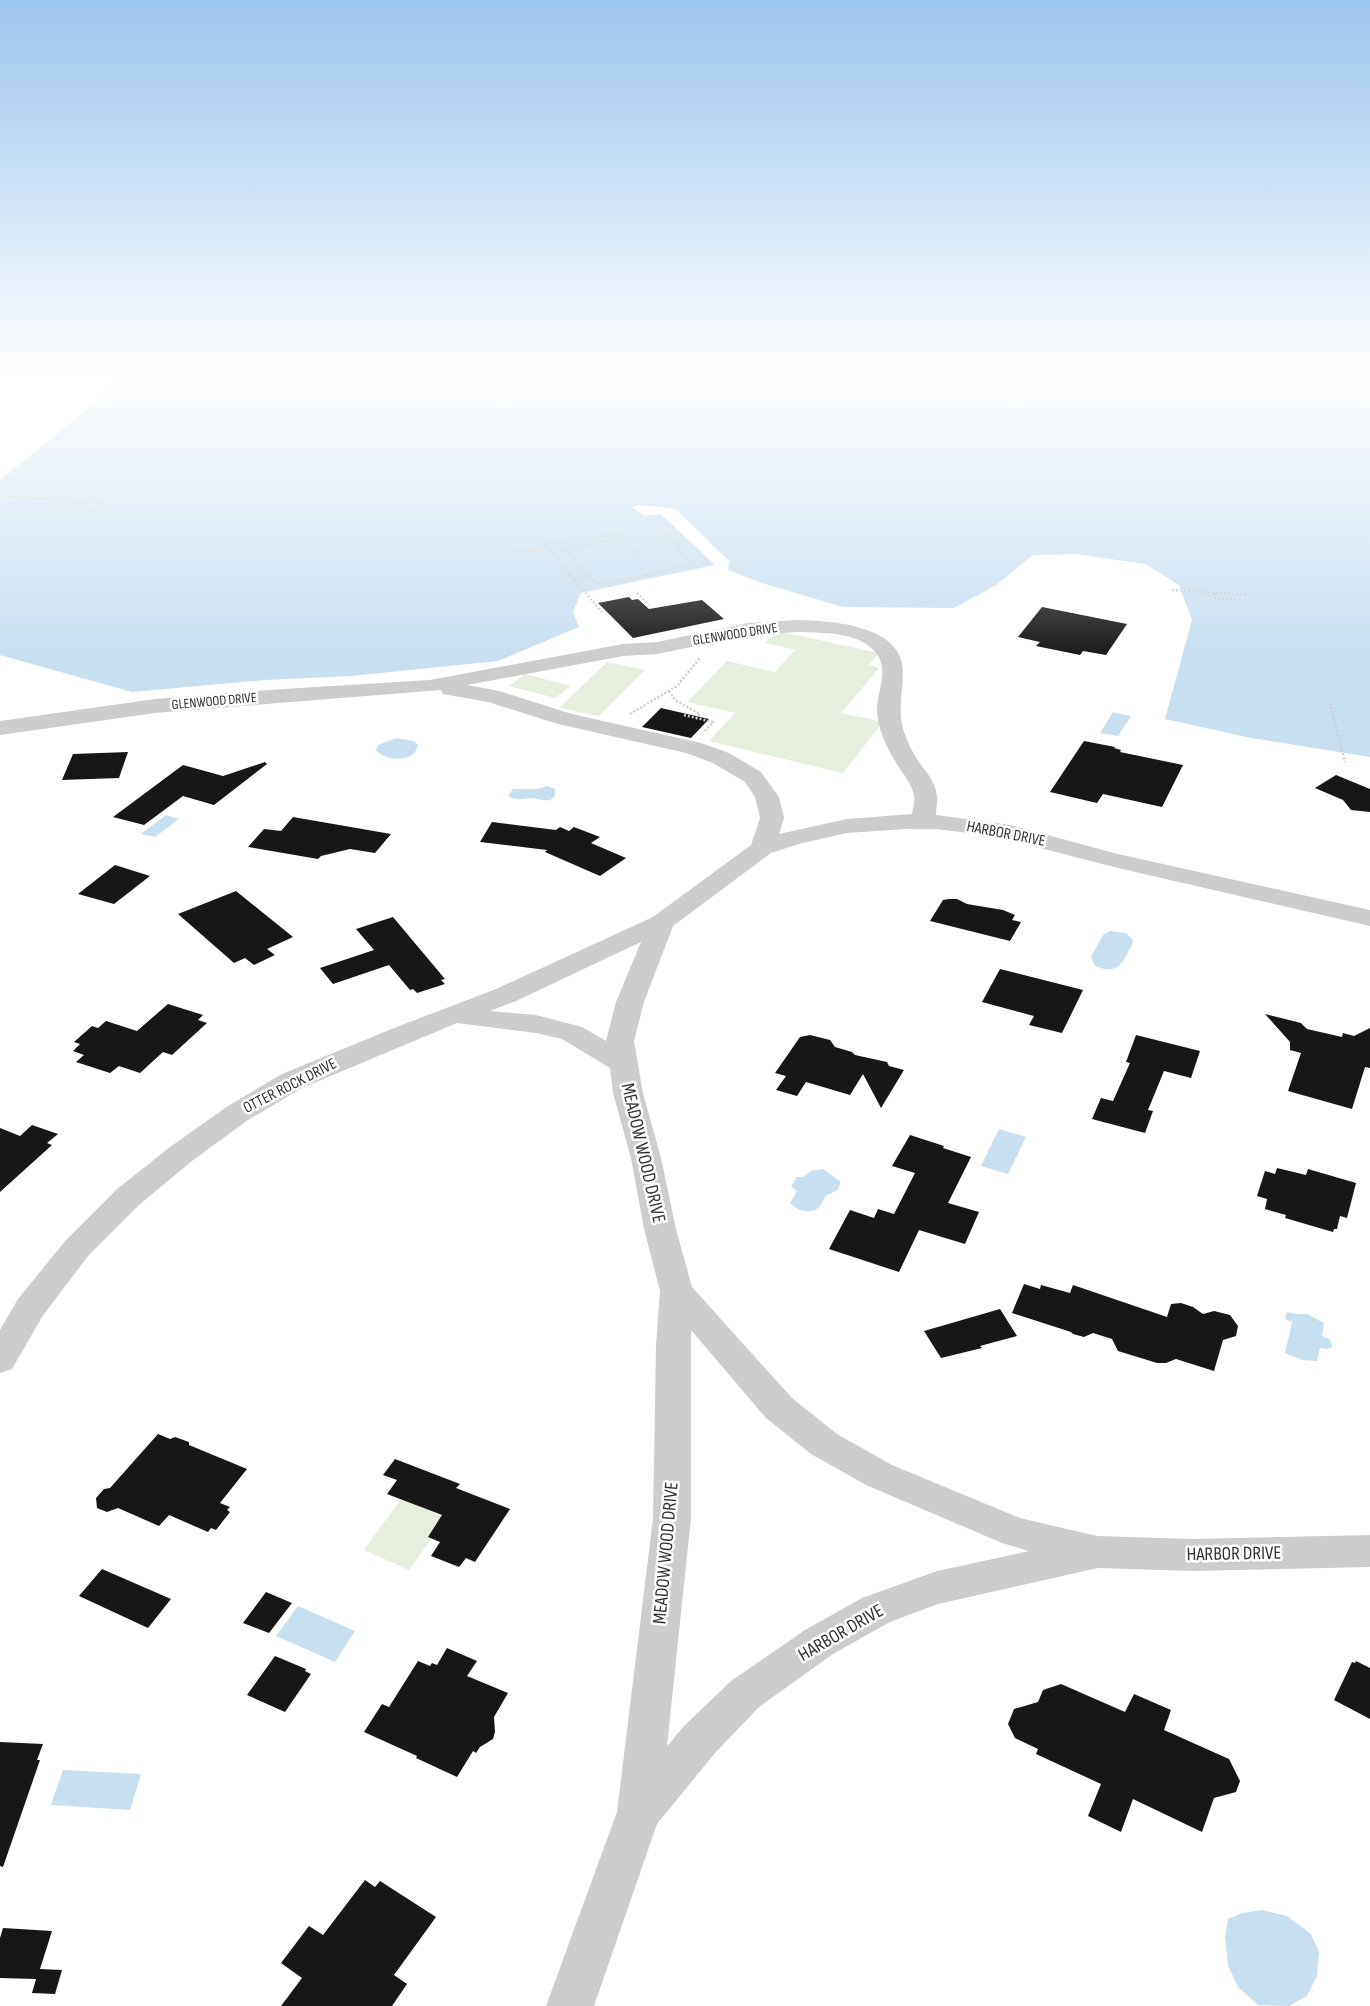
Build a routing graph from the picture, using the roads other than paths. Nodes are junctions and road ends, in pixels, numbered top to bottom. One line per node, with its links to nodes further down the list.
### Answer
1 (430, 686): 2 (street, GLENWOOD DRIVE); 3 (street, GLENWOOD DRIVE); 4 (street, GLENWOOD DRIVE)
2 (0, 728)
3 (923, 822): 4 (street, HARBOR DRIVE); 5 (street, HARBOR DRIVE)
4 (762, 848): 6 (street, HARBOR DRIVE)
5 (1370, 918)
6 (662, 922): 7 (street, OTTER ROCK DRIVE); 8 (street, MEADOW WOOD DRIVE)
7 (456, 1015): 8 (street, MEADOW WOOD DRIVE); 10 (street, OTTER ROCK DRIVE)
8 (624, 1064): 9 (street, MEADOW WOOD DRIVE)
9 (677, 1291): 12 (street, HARBOR DRIVE); 13 (street, MEADOW WOOD DRIVE)
10 (0, 1360)
11 (1370, 1551): 12 (street, HARBOR DRIVE)
12 (1098, 1552): 13 (street, HARBOR DRIVE)
13 (640, 1812): 14 (street, MEADOW WOOD DRIVE)
14 (570, 2006)

